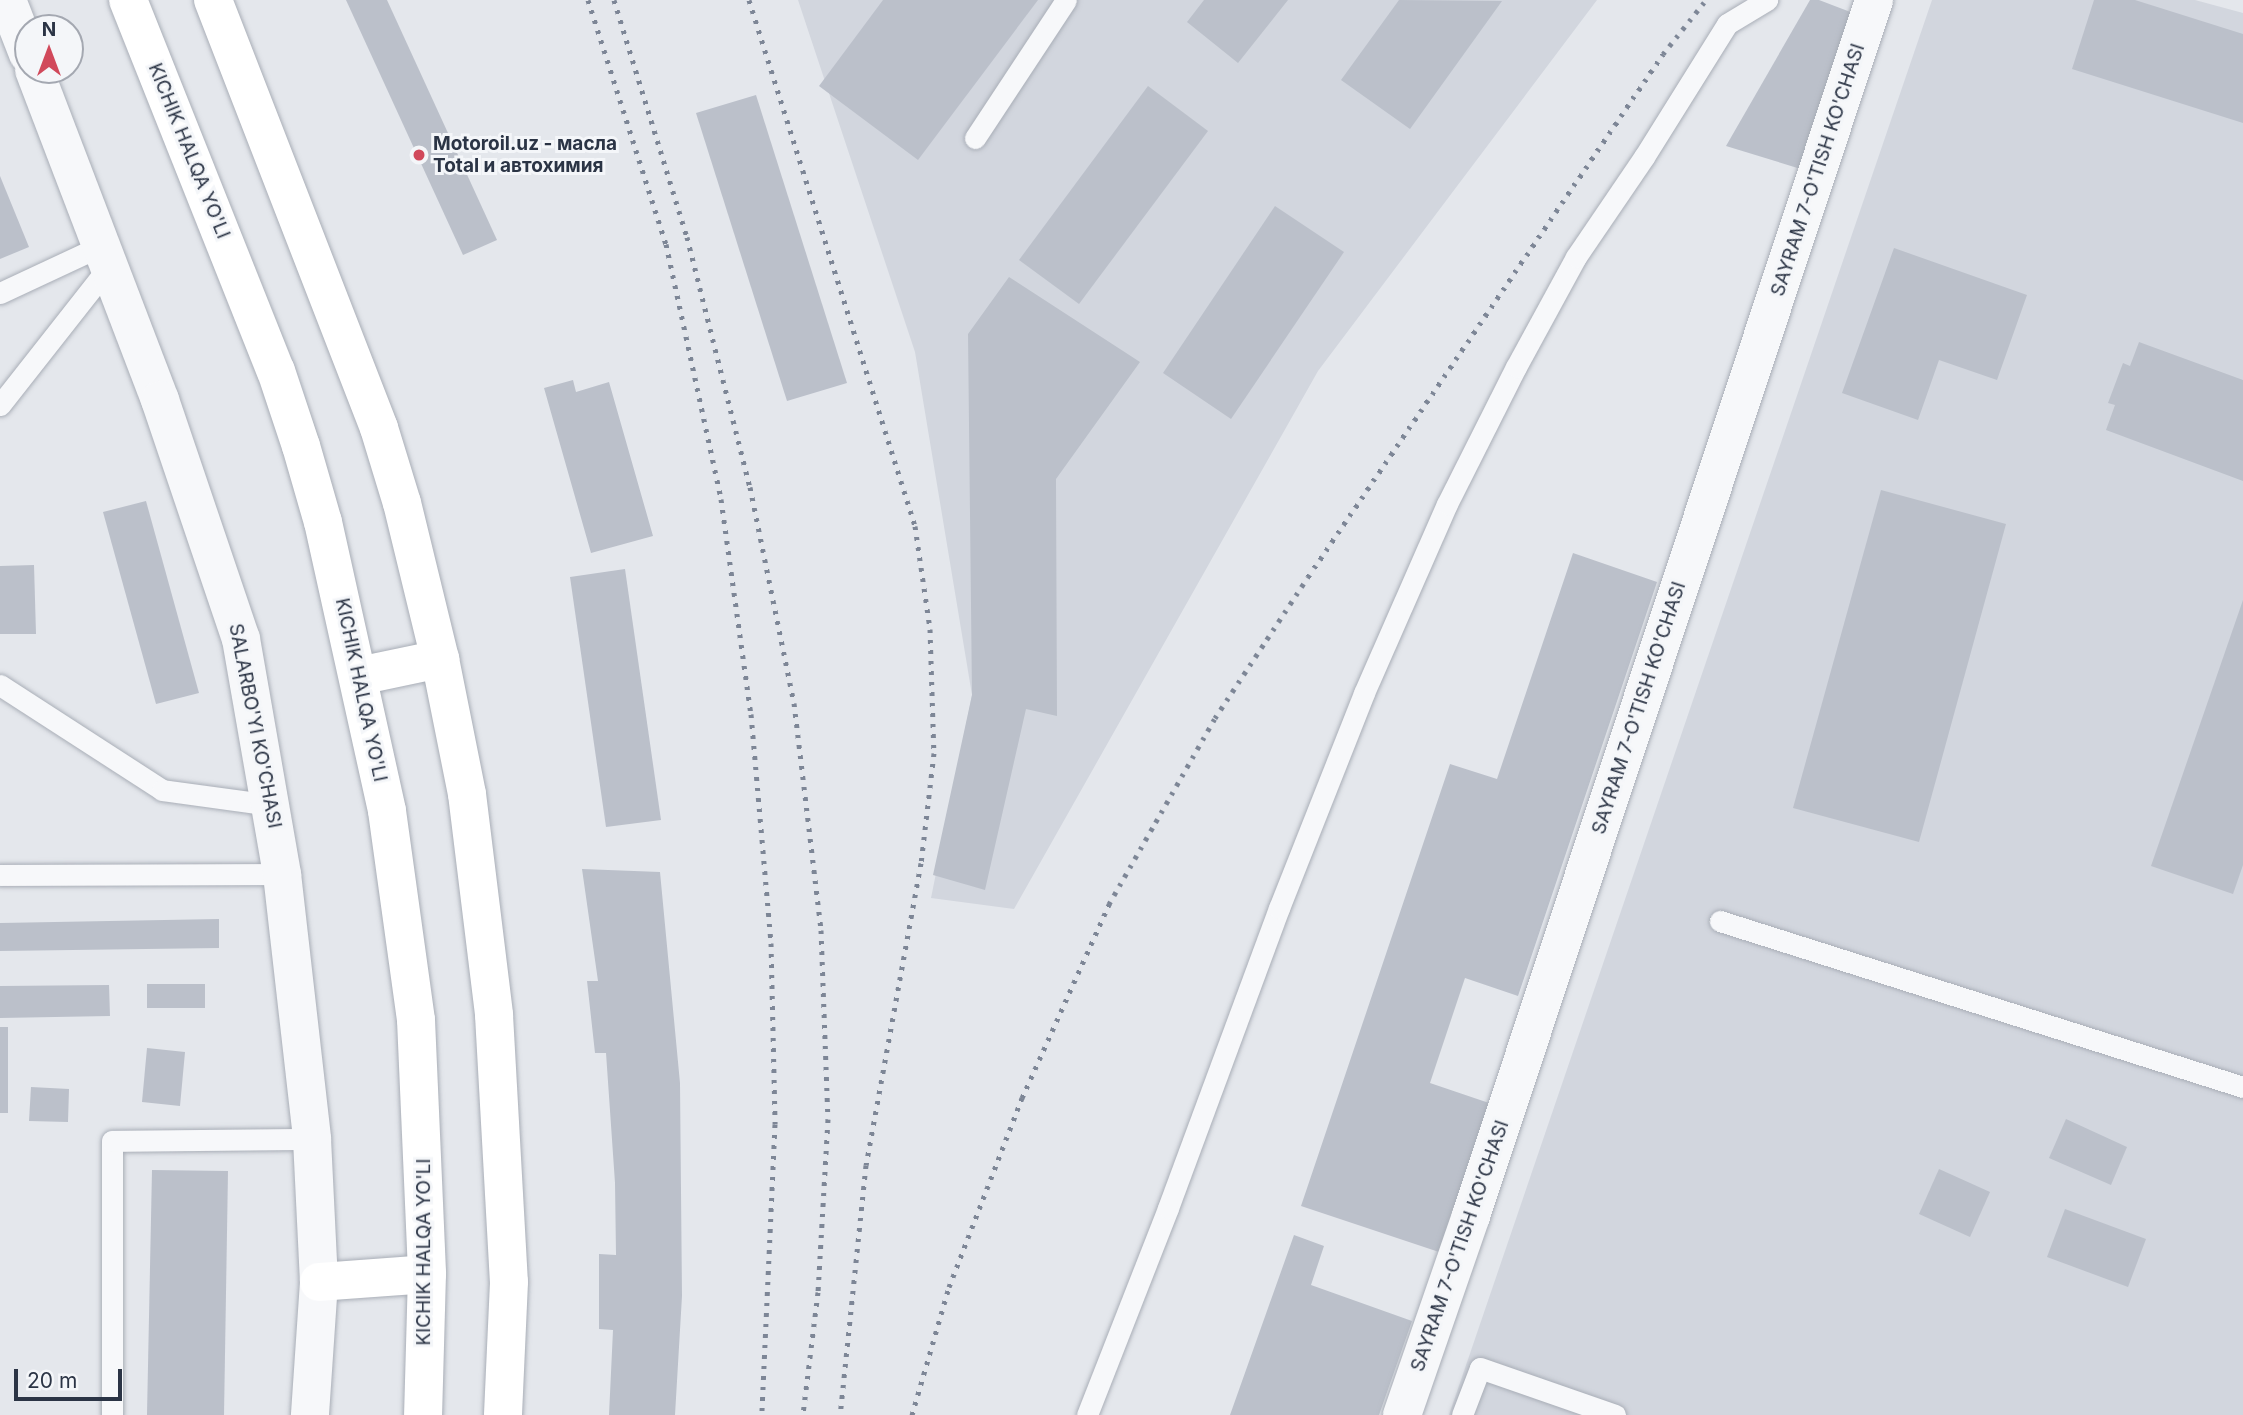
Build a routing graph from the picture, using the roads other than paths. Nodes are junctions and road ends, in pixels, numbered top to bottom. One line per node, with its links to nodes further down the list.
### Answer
1 (7, 0): 7 (street)
2 (128, 0): 14 (highway, KICHIK HALQA YO'LI)
3 (213, 0): 13 (highway)
4 (1066, 0): 9 (lane)
5 (1767, 0): 28 (lane)
6 (1874, 0): 29 (street, SAYRAM 7-O'TISH KO'CHASI)
7 (14, 18)
8 (39, 84): 10 (street, SALARBO'YI KO'CHASI)
9 (975, 138)
10 (106, 255): 11 (lane); 12 (lane); 16 (street, SALARBO'YI KO'CHASI)
11 (0, 293)
12 (0, 405)
13 (440, 659): 14 (highway); 27 (highway)
14 (359, 677): 22 (highway, KICHIK HALQA YO'LI)
15 (0, 685): 16 (lane)
16 (272, 804): 17 (street, SALARBO'YI KO'CHASI)
17 (282, 874): 18 (lane); 21 (street, SALARBO'YI KO'CHASI)
18 (0, 875)
19 (1720, 921): 20 (lane)
20 (2243, 1087)
21 (312, 1139): 23 (street, SALARBO'YI KO'CHASI); 24 (lane)
22 (427, 1274): 23 (highway); 26 (highway, KICHIK HALQA YO'LI)
23 (319, 1282): 25 (street, SALARBO'YI KO'CHASI)
24 (112, 1415)
25 (310, 1415)
26 (423, 1415)
27 (503, 1415)
28 (1087, 1415)
29 (1402, 1415)
30 (1462, 1415): 31 (lane)
31 (1615, 1415)

